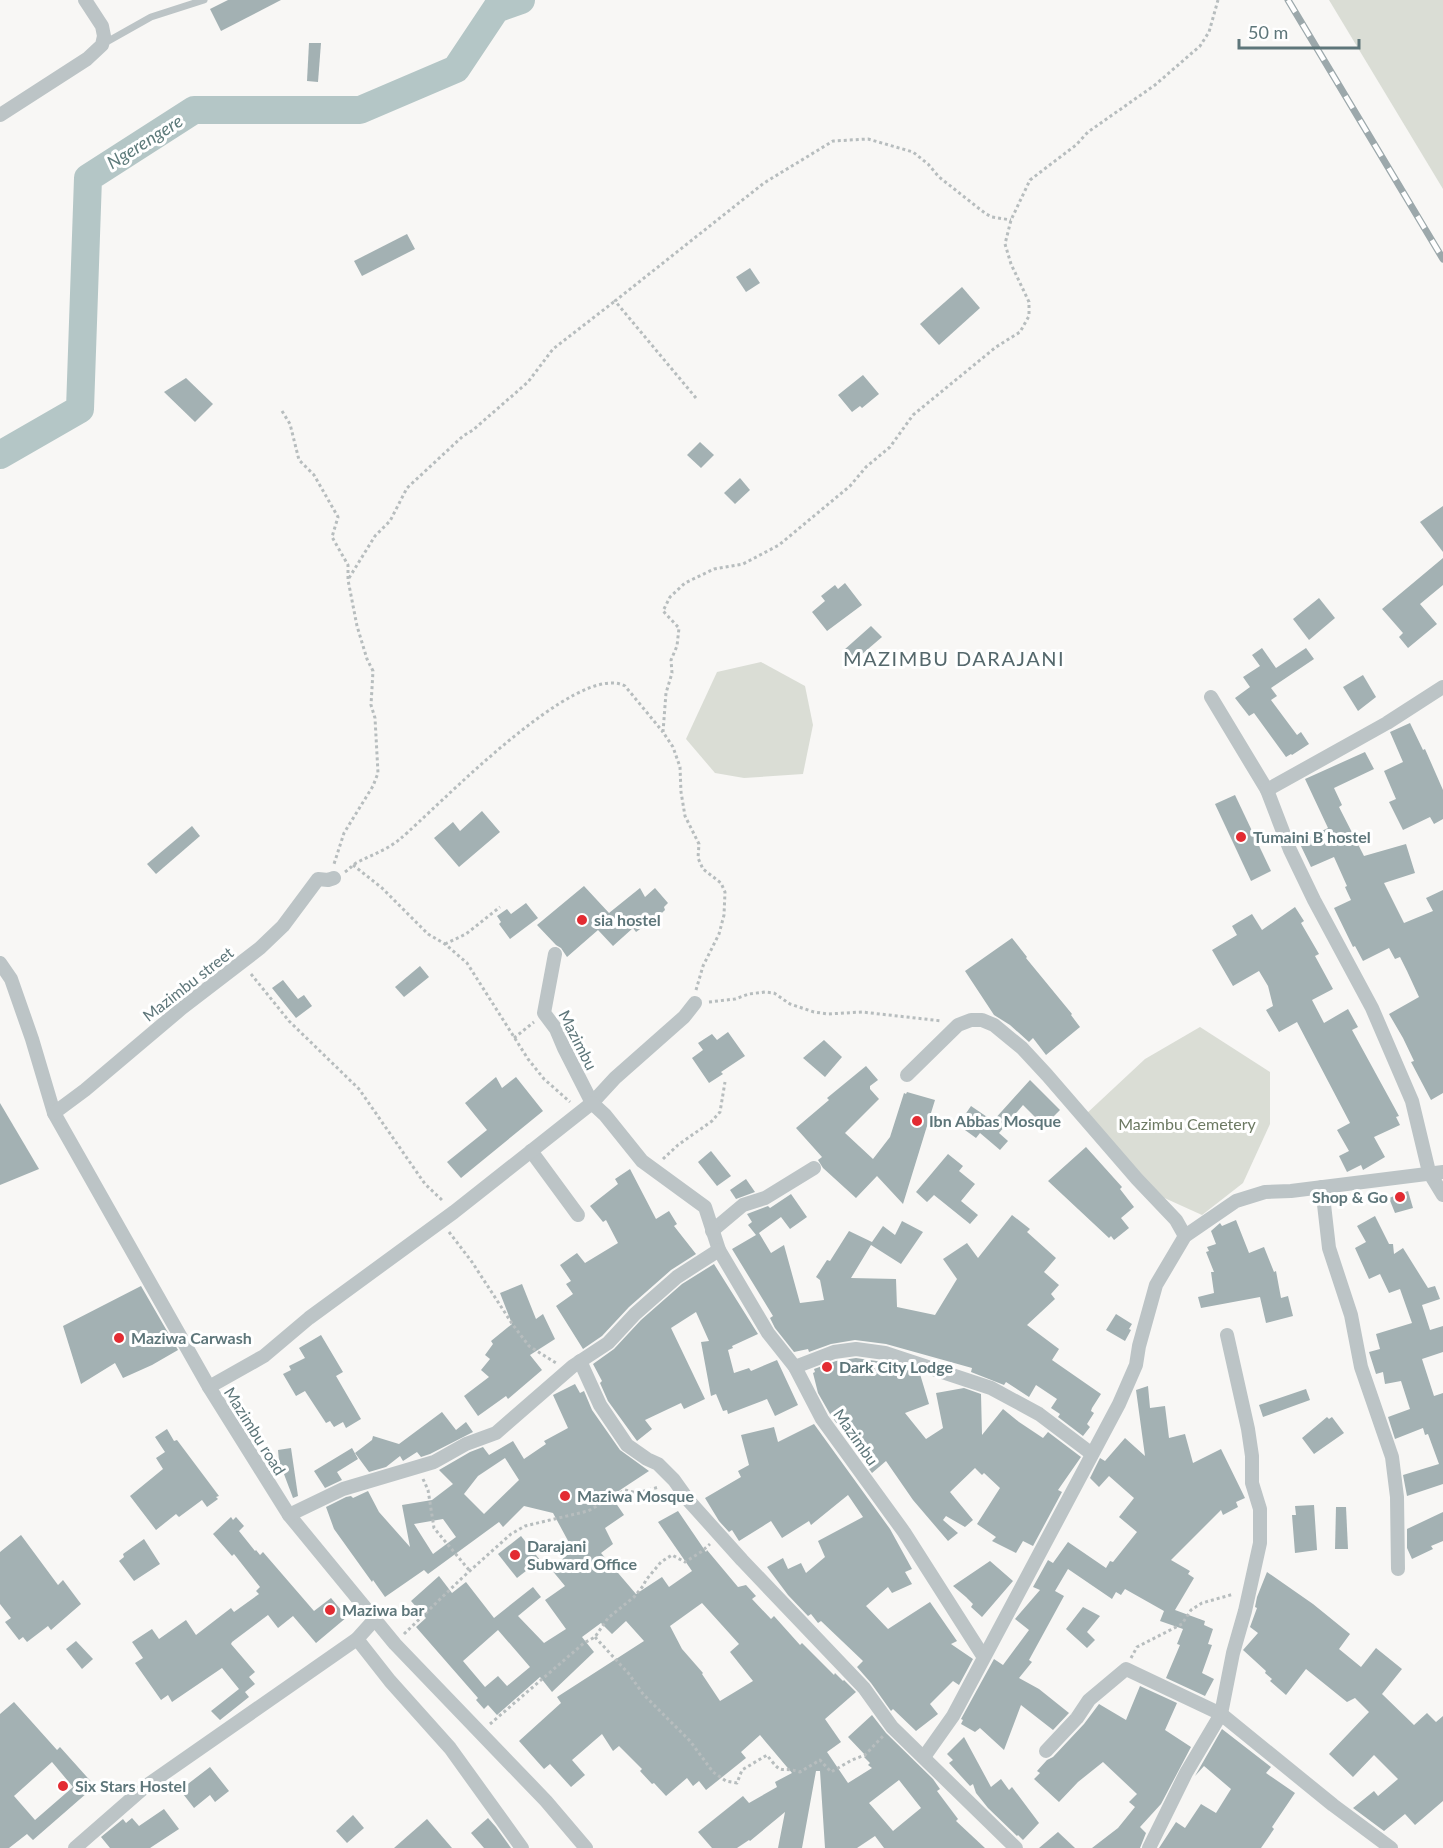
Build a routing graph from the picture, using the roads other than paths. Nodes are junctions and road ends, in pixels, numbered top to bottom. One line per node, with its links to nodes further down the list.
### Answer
1 (86, 0): 3 (street)
2 (204, 0): 3 (lane)
3 (102, 45): 4 (street)
4 (0, 115)
5 (1443, 687): 7 (street)
6 (1211, 697): 7 (street)
7 (1267, 790): 17 (street)
8 (334, 878): 14 (street, Mazimbu street)
9 (555, 954): 13 (street, Mazimbu)
10 (0, 963): 14 (street, Mazimbu road)
11 (694, 1003): 13 (street, Mazimbu)
12 (907, 1075): 22 (street)
13 (589, 1105): 15 (street); 21 (street, Mazimbu)
14 (54, 1113): 27 (street, Mazimbu road)
15 (531, 1151): 20 (street); 27 (street)
16 (814, 1168): 21 (street)
17 (1436, 1172): 18 (street); 19 (street)
18 (1322, 1187): 22 (street); 30 (street)
19 (1443, 1195)
20 (578, 1215)
21 (712, 1231): 23 (street, Mazimbu)
22 (1185, 1236): 28 (street)
23 (719, 1250): 25 (street); 26 (street, Mazimbu)
24 (1227, 1335): 34 (street)
25 (577, 1364): 29 (street); 36 (street)
26 (795, 1367): 28 (street); 33 (street, Mazimbu)
27 (209, 1387): 29 (street, Mazimbu road)
28 (1092, 1454): 33 (street)
29 (289, 1515): 31 (street, Mazimbu road)
30 (1398, 1569)
31 (375, 1619): 32 (street); 39 (street, Mazimbu road)
32 (357, 1639): 37 (street); 38 (street)
33 (983, 1656): 36 (street)
34 (1221, 1714): 35 (street); 41 (street); 42 (street)
35 (1046, 1751)
36 (924, 1756): 40 (street)
37 (75, 1848)
38 (522, 1848)
39 (586, 1848)
40 (1016, 1848)
41 (1149, 1848)
42 (1391, 1848)

